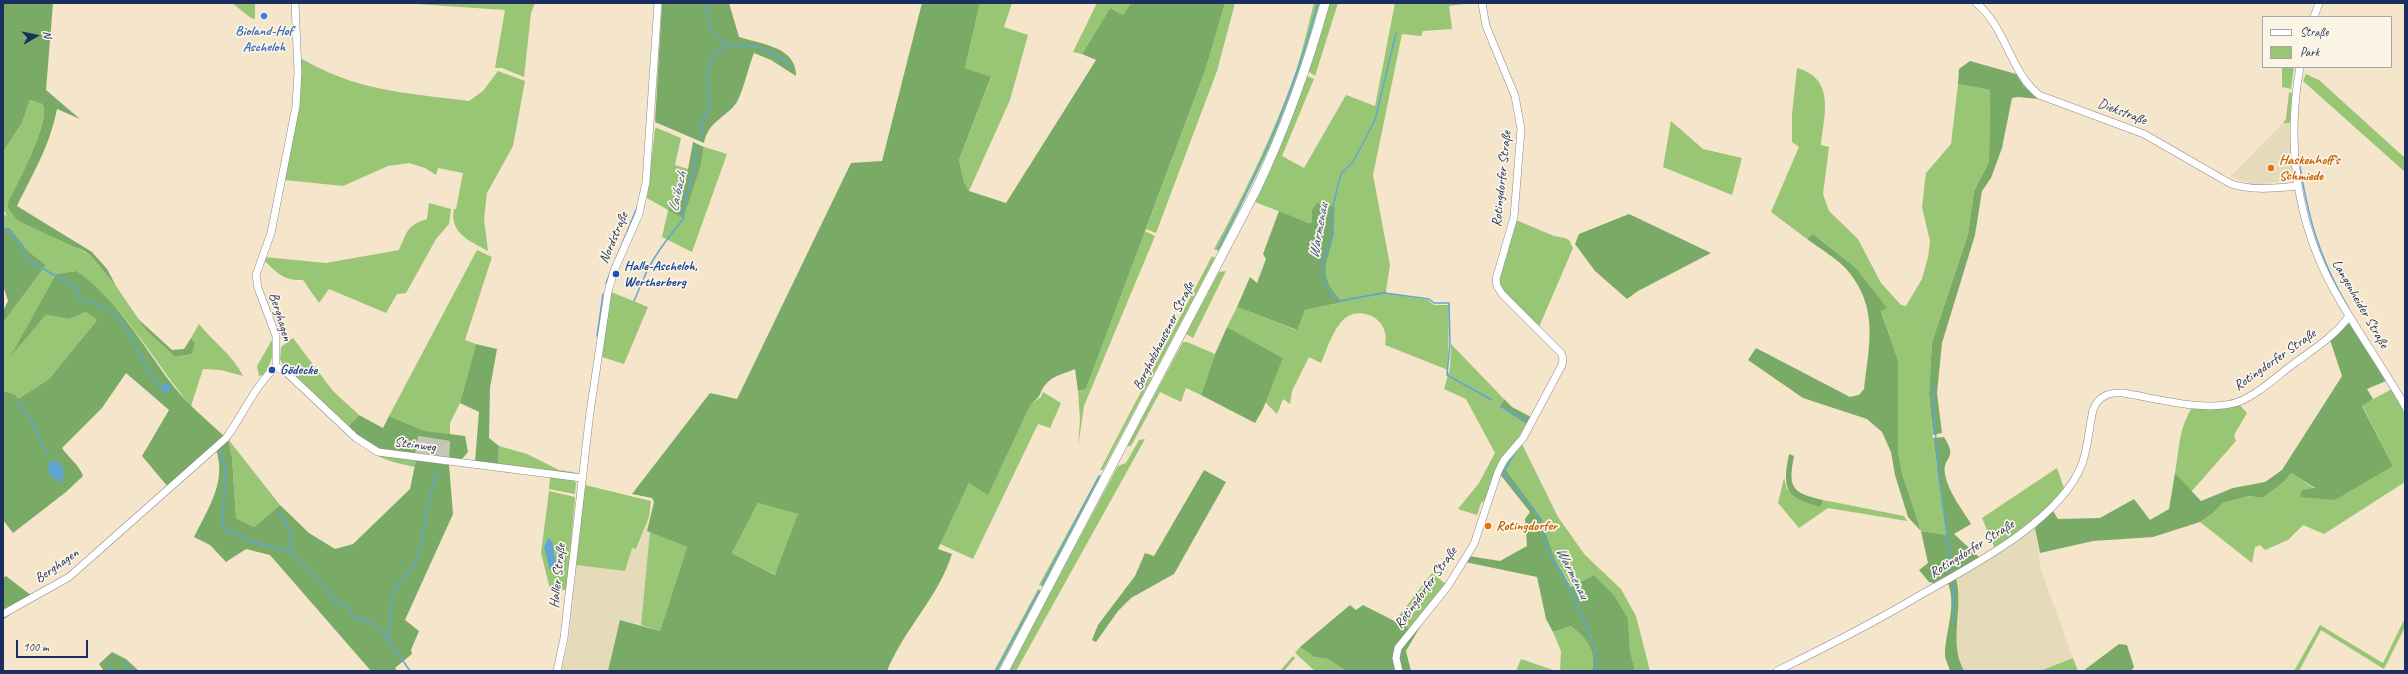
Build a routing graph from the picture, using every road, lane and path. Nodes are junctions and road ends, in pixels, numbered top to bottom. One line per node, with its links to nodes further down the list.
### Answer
1 (295, 3): 11 (street, Berghagen)
2 (658, 3): 13 (street, Nordstraße)
3 (1325, 3): 16 (main road, Borgholzhausener Straße)
4 (1482, 3): 17 (street, Rotingdorfer Straße)
5 (1976, 3): 9 (street, Diekstraße)
6 (2319, 3): 7 (street)
7 (2314, 16)
8 (2300, 68): 9 (street, Langenheider Straße)
9 (2297, 186): 10 (street, Langenheider Straße)
10 (2349, 316): 12 (street, Langenheider Straße); 18 (street, Rotingdorfer Straße)
11 (276, 367): 13 (street, Steinweg); 14 (street, Berghagen)
12 (2405, 406)
13 (582, 480): 15 (street, Haller Straße)
14 (3, 614)
15 (557, 671)
16 (1004, 671)
17 (1399, 671)
18 (1777, 671)

